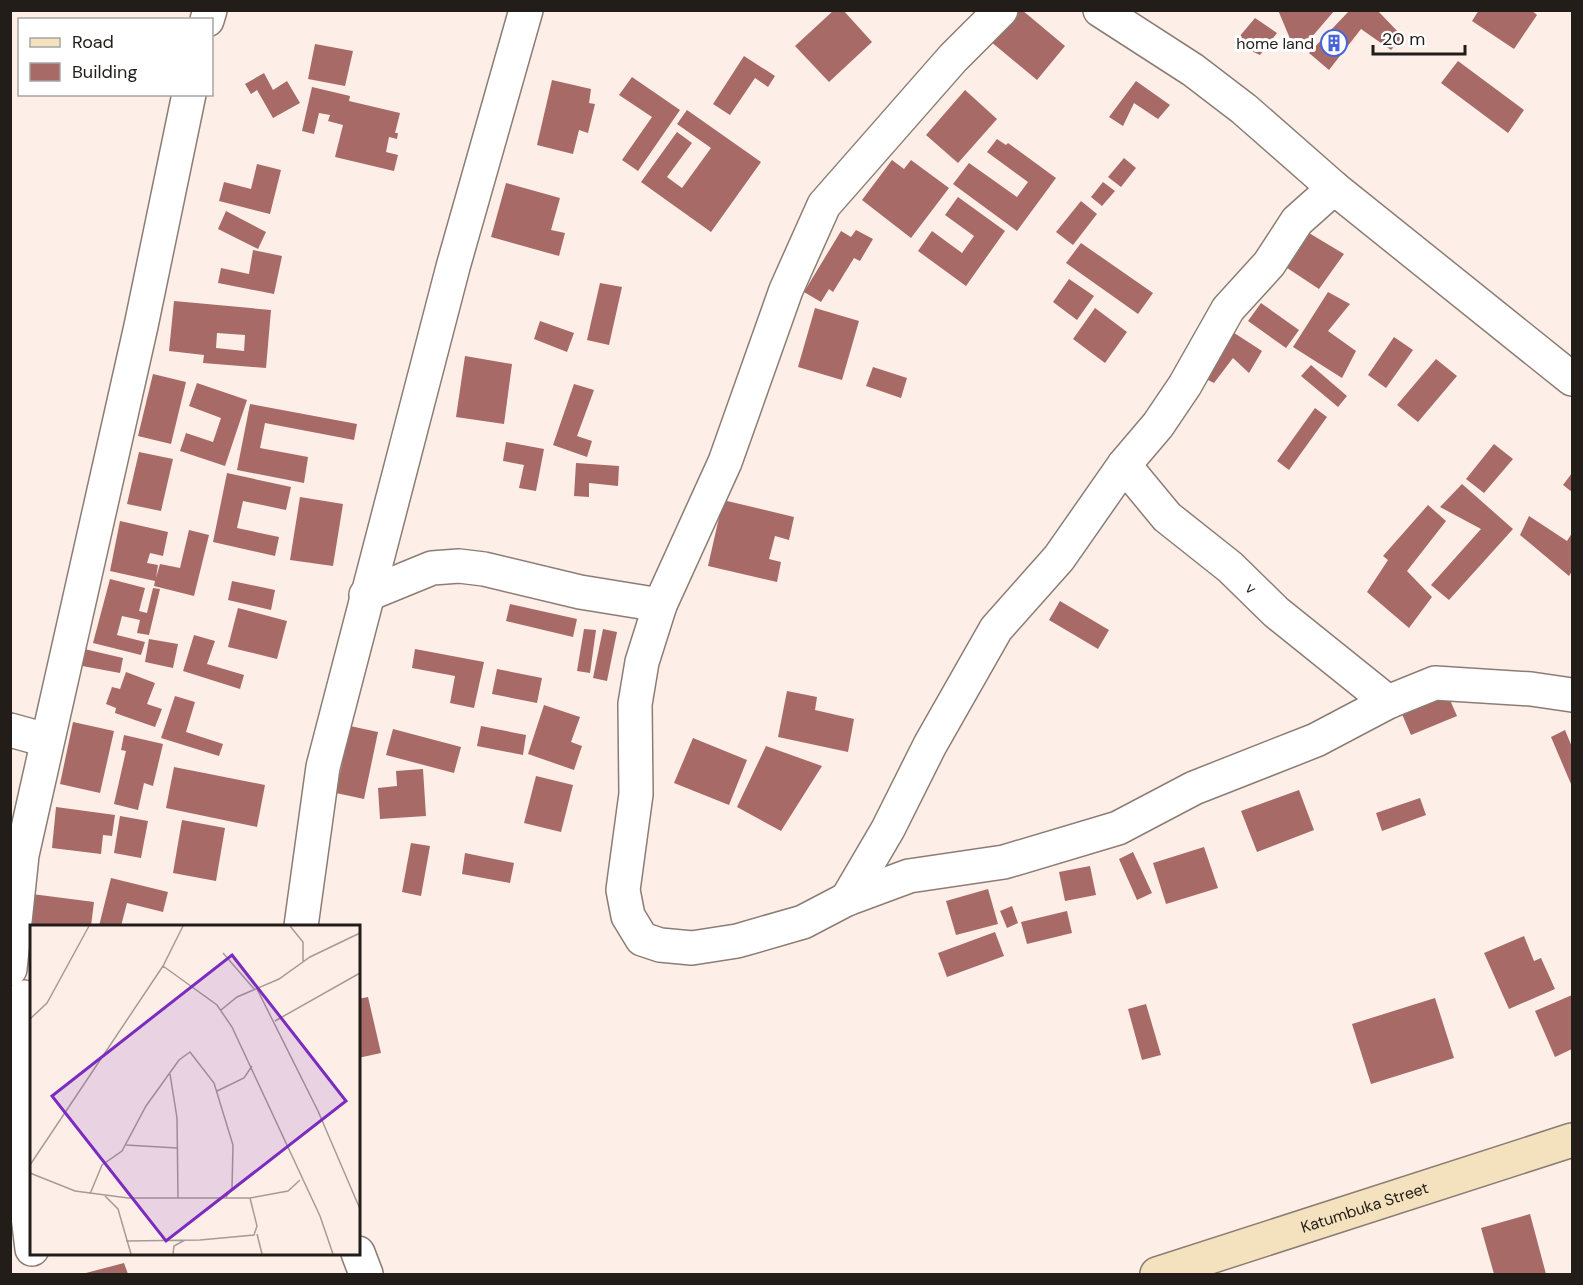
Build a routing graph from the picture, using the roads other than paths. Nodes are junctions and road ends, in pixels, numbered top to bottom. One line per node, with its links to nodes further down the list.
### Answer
1 (526, 10): 8 (street)
2 (1001, 10): 9 (street)
3 (1100, 10): 5 (street)
4 (189, 96): 13 (street)
5 (1334, 188): 6 (street); 7 (street)
6 (1572, 379)
7 (1124, 465): 11 (street, v); 14 (street)
8 (366, 595): 9 (street); 15 (street)
9 (660, 605): 14 (street)
10 (1572, 695): 11 (street)
11 (1388, 702): 14 (street)
12 (10, 730): 13 (street)
13 (46, 740): 16 (street)
14 (847, 899)
15 (301, 925)
16 (19, 989): 18 (street)
17 (1572, 1140): 23 (main road, Katumbuka Street)
18 (30, 1233)
19 (32, 1255): 21 (street)
20 (359, 1255): 22 (street)
21 (34, 1275)
22 (366, 1275)
23 (1157, 1275)

